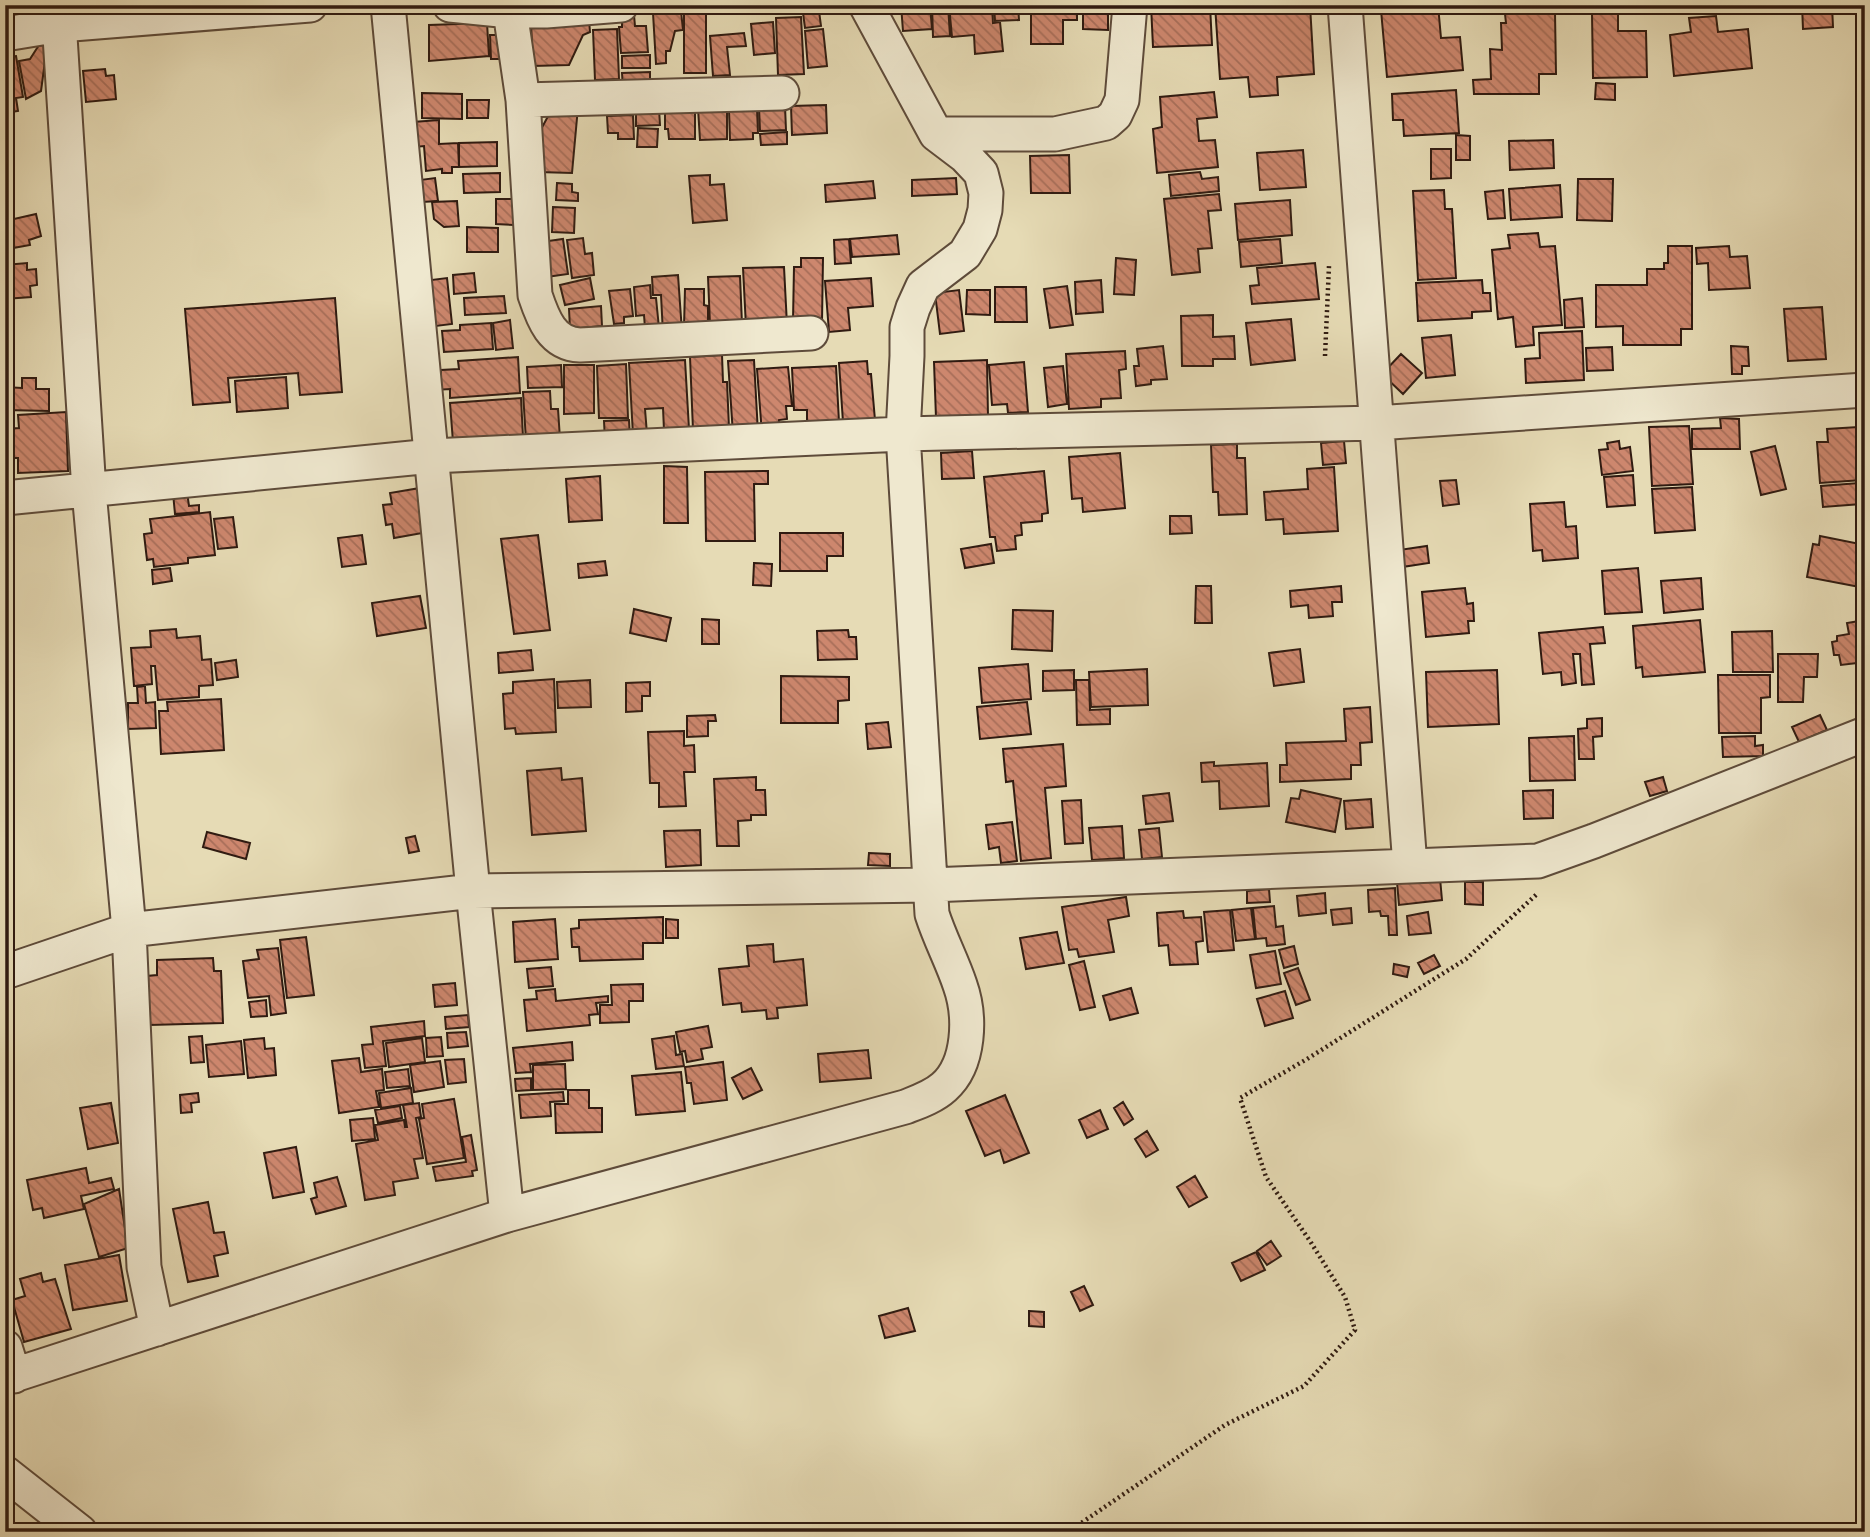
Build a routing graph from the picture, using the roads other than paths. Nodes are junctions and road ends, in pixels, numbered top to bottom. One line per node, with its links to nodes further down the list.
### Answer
1 (310, 5): 10 (street)
2 (388, 5): 19 (street)
3 (450, 5): 9 (street)
4 (621, 5): 8 (street)
5 (866, 5): 14 (street)
6 (1130, 5): 14 (street)
7 (1345, 5): 17 (street)
8 (545, 8): 9 (street)
9 (510, 11): 13 (street)
10 (59, 15): 11 (street); 20 (street)
11 (5, 34)
12 (782, 93): 13 (street)
13 (523, 100): 15 (street)
14 (936, 134): 18 (street)
15 (811, 333)
16 (1865, 390): 17 (street)
17 (1376, 423): 18 (street); 23 (street)
18 (903, 434): 19 (street); 24 (street)
19 (432, 456): 20 (street); 25 (street)
20 (89, 491): 21 (street); 26 (street)
21 (5, 498)
22 (1865, 734): 23 (street)
23 (1410, 866): 24 (street)
24 (930, 885): 25 (street); 28 (street)
25 (473, 891): 26 (street); 28 (street)
26 (129, 930): 27 (street); 29 (street)
27 (5, 972)
28 (507, 1215): 29 (street)
29 (157, 1329): 30 (street)
30 (8, 1367)
31 (5, 1473): 32 (street)
32 (80, 1532)

